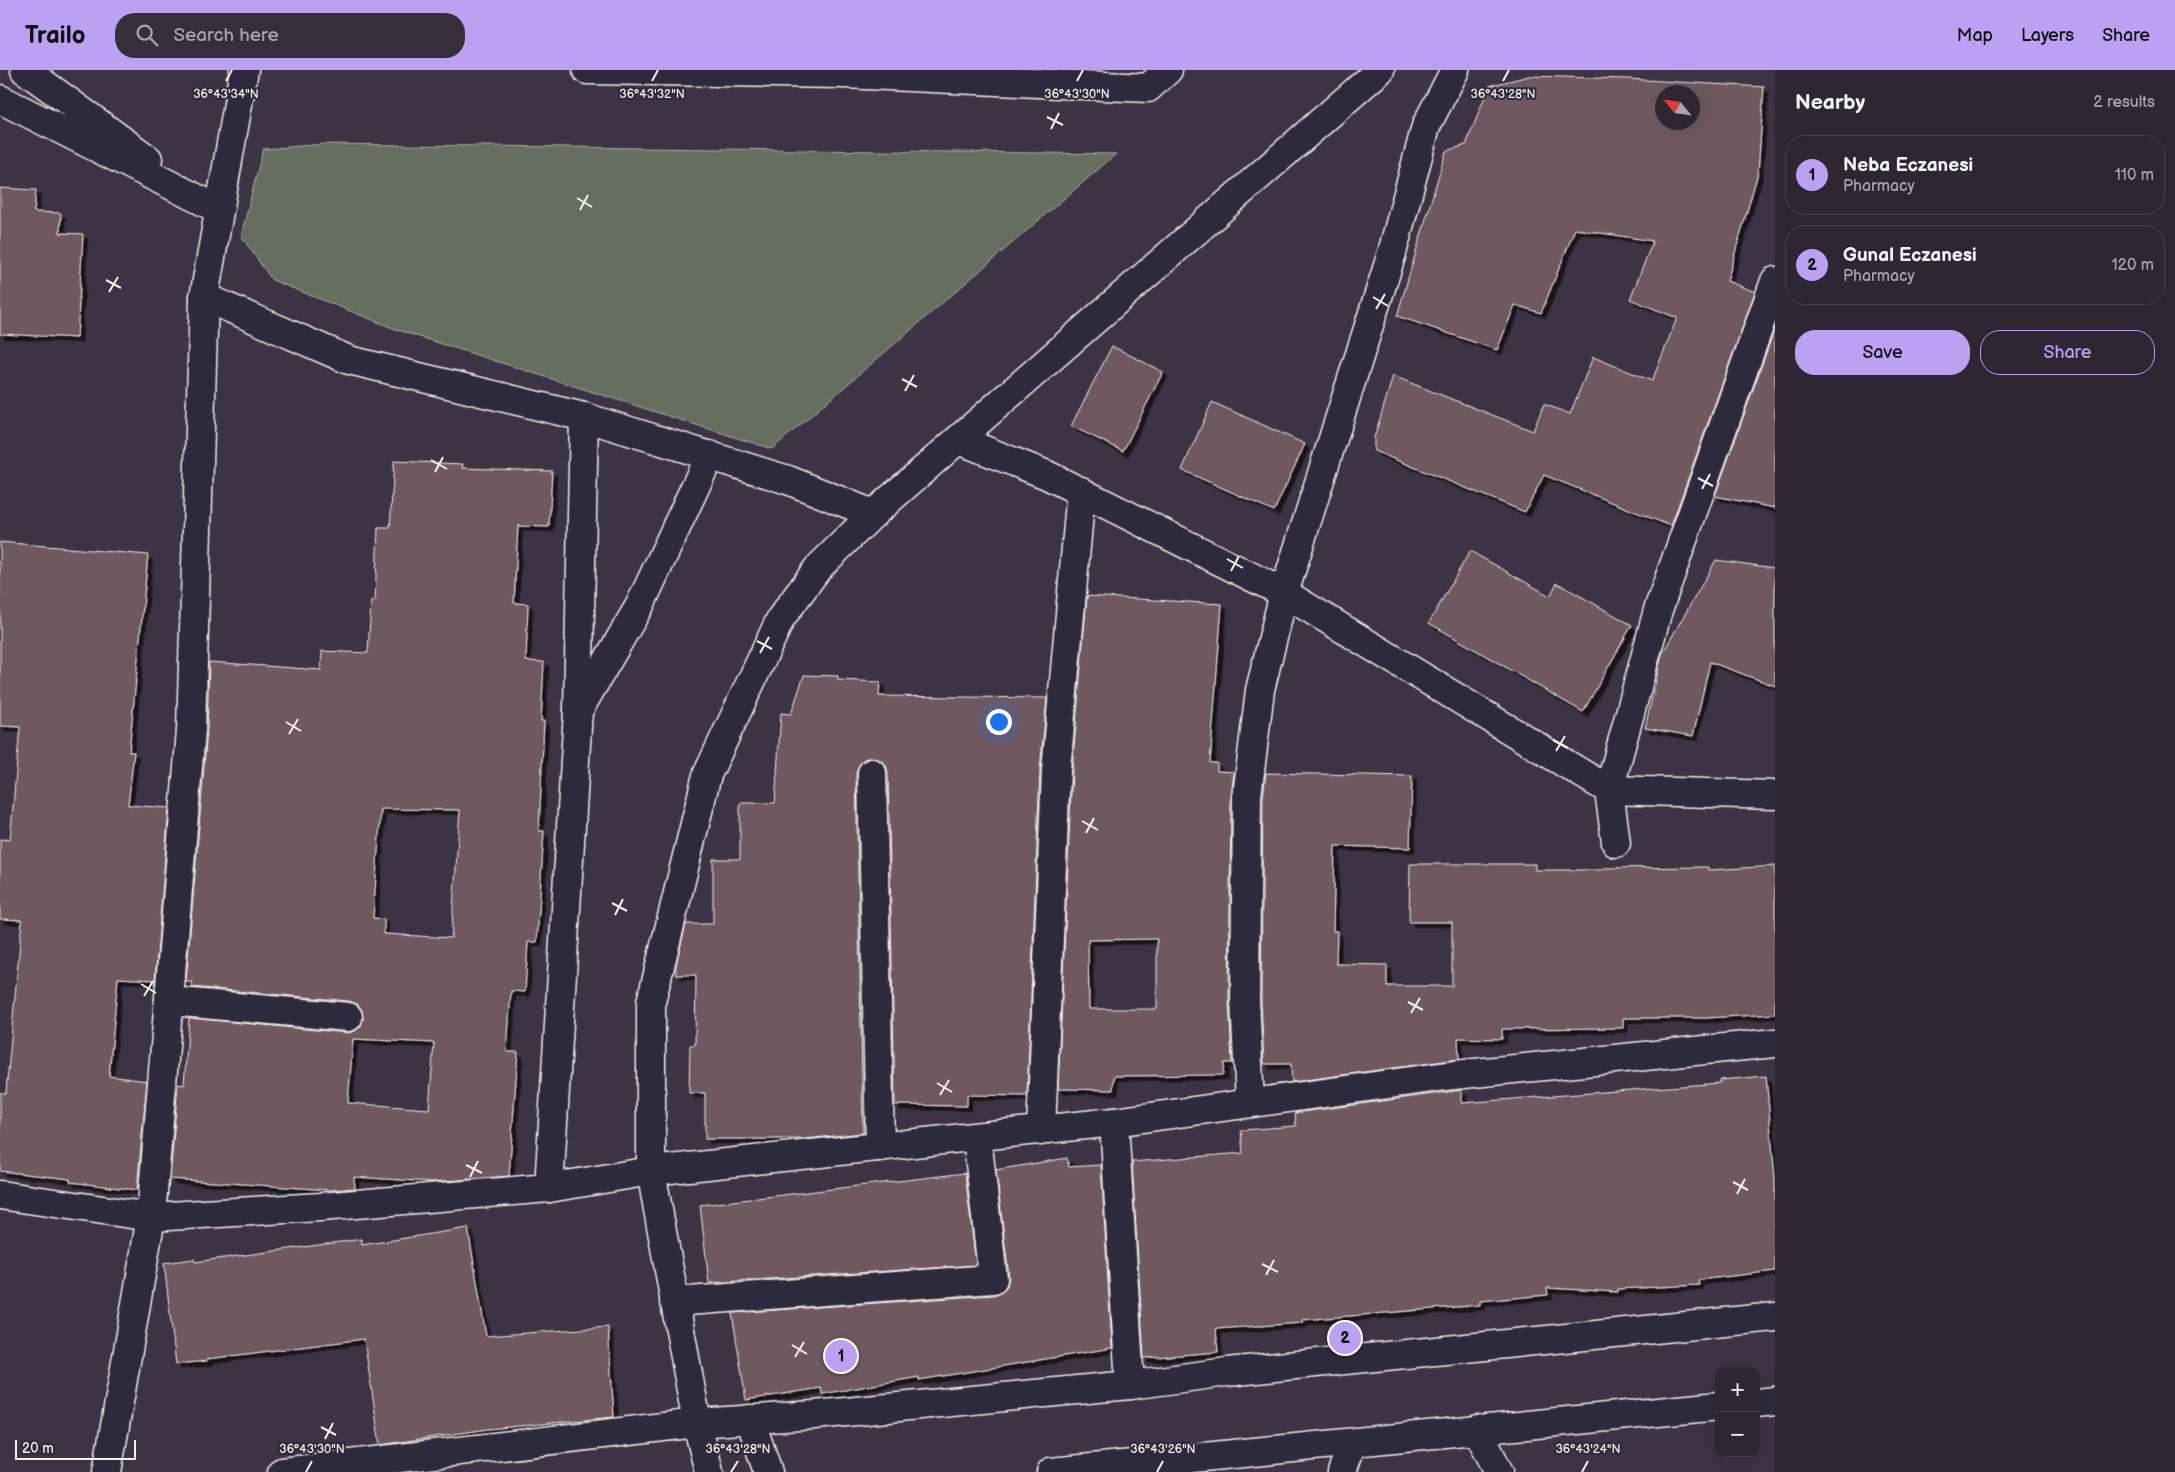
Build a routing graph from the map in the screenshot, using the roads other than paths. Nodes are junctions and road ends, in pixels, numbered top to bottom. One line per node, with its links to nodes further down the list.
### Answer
1 (25, 70): 9 (street)
2 (244, 70): 9 (street)
3 (588, 70): 7 (street)
4 (1168, 70): 7 (street)
5 (1380, 70): 13 (street)
6 (1455, 70): 17 (street)
7 (843, 72)
8 (0, 99): 9 (street)
9 (218, 209): 11 (street)
10 (1775, 280): 20 (street)
11 (204, 297): 12 (street); 23 (street)
12 (584, 417): 14 (street); 18 (street)
13 (959, 440): 15 (street); 16 (street)
14 (710, 455): 16 (street); 18 (street)
15 (1081, 492): 17 (street); 28 (street)
16 (873, 514): 31 (street)
17 (1284, 593): 20 (street); 26 (street)
18 (578, 711): 32 (street)
19 (872, 773): 30 (street)
20 (1609, 790): 21 (street); 22 (street)
21 (1775, 795)
22 (1616, 843)
23 (169, 1001): 24 (street); 34 (street)
24 (348, 1017)
25 (1775, 1043): 26 (street)
26 (1250, 1103): 27 (street)
27 (1114, 1122): 28 (street); 37 (street)
28 (1040, 1131): 29 (street)
29 (977, 1137): 30 (street); 35 (street)
30 (880, 1147): 31 (street)
31 (650, 1171): 32 (street); 35 (street)
32 (549, 1188): 34 (street)
33 (0, 1195): 34 (street)
34 (151, 1217): 45 (street)
35 (674, 1302): 42 (street)
36 (1775, 1317): 37 (street)
37 (1130, 1385): 41 (street)
38 (1775, 1401): 39 (street)
39 (1760, 1403)
40 (1715, 1406): 43 (street)
41 (750, 1419): 42 (street); 48 (street)
42 (697, 1423): 46 (street); 47 (street)
43 (1477, 1429): 44 (street); 51 (street)
44 (1352, 1443): 49 (street); 50 (street)
45 (106, 1472)
46 (282, 1472)
47 (709, 1472)
48 (768, 1472)
49 (1051, 1472)
50 (1342, 1472)
51 (1499, 1472)

